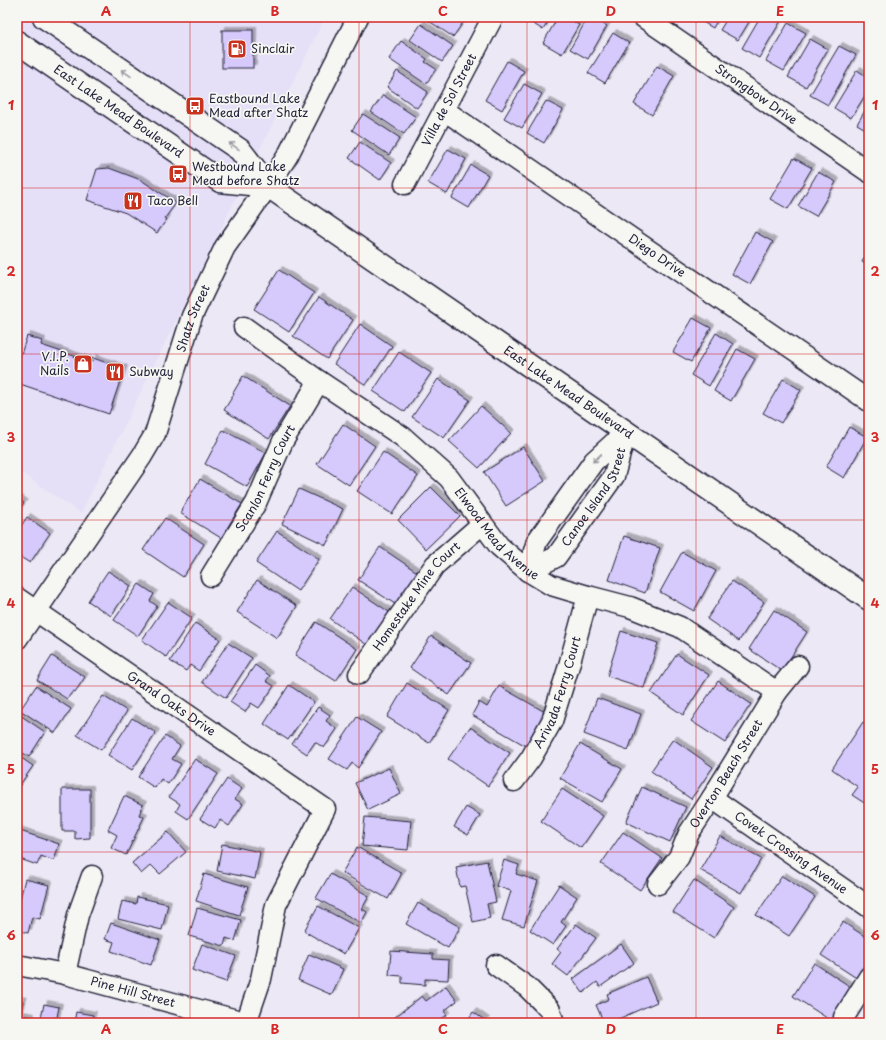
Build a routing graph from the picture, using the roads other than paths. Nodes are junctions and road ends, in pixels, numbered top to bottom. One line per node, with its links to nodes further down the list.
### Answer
1 (44, 17): 9 (main road, East Lake Mead Boulevard, one-way to 1)
2 (358, 17): 9 (street, Shatz Street)
3 (493, 17): 6 (street, Villa de Sol Street)
4 (643, 17): 7 (street, Strongbow Drive)
5 (17, 42): 9 (main road, East Lake Mead Boulevard)
6 (444, 110): 8 (street, Villa de Sol Street); 12 (street, Diego Drive)
7 (869, 172)
8 (406, 184)
9 (268, 186): 13 (main road, East Lake Mead Boulevard); 20 (street, Shatz Street)
10 (244, 327): 11 (street, Elwood Mead Avenue)
11 (319, 381): 14 (street, Elwood Mead Avenue); 16 (street, Scanlon Ferry Court)
12 (869, 402)
13 (626, 432): 15 (street, Canoe Island Street); 19 (main road, East Lake Mead Boulevard)
14 (482, 524): 15 (street, Elwood Mead Avenue); 23 (street, Homestake Mine Court)
15 (528, 571): 17 (street, Elwood Mead Avenue)
16 (211, 576)
17 (588, 596): 24 (street, Elwood Mead Avenue); 25 (street, Arivada Ferry Court)
18 (17, 598): 20 (street, Grand Oaks Drive)
19 (869, 599)
20 (36, 611): 21 (street, Shatz Street); 35 (street, Grand Oaks Drive)
21 (17, 639)
22 (798, 666): 24 (street, Overton Beach Street)
23 (359, 674)
24 (777, 692): 26 (street, Overton Beach Street)
25 (514, 781)
26 (712, 798): 28 (street, Overton Beach Street); 29 (street, Covek Crossing Avenue)
27 (92, 876): 32 (street)
28 (658, 884)
29 (869, 907)
30 (17, 965): 32 (street, Pine Hill Street)
31 (496, 965): 36 (street)
32 (65, 974): 35 (street, Pine Hill Street)
33 (869, 977): 34 (street)
34 (844, 1017)
35 (247, 1023)
36 (554, 1023)

